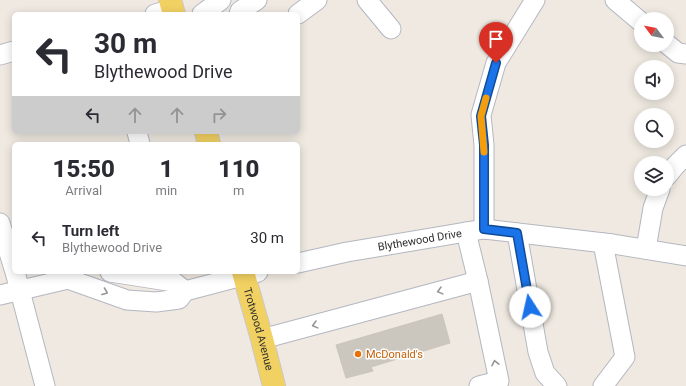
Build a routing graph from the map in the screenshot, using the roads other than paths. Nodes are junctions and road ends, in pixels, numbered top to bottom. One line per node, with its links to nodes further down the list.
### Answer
1 (221, 0): 7 (street)
2 (257, 0): 8 (street)
3 (317, 0): 9 (street)
4 (368, 0): 11 (street)
5 (535, 0): 20 (street)
6 (614, 0): 10 (street)
7 (205, 12)
8 (240, 12)
9 (300, 13)
10 (634, 16)
11 (391, 29)
12 (674, 50): 14 (street)
13 (12, 52): 15 (street)
14 (686, 54)
15 (0, 55)
16 (686, 156): 17 (street)
17 (674, 166)
18 (657, 196): 24 (street)
19 (0, 223): 26 (street)
20 (484, 229): 21 (street, Blythewood Drive); 22 (street, Blythewood Drive)
21 (466, 232): 27 (street, Blythewood Drive); 33 (street)
22 (517, 233): 23 (street, Blythewood Drive); 41 (street)
23 (603, 243): 24 (street, Blythewood Drive); 42 (street)
24 (646, 249): 25 (street, Blythewood Drive)
25 (686, 256)
26 (12, 262)
27 (300, 263)
28 (16, 274): 34 (street)
29 (123, 274): 35 (street)
30 (245, 274): 35 (street)
31 (249, 274): 37 (main road, Trotwood Avenue)
32 (73, 275): 34 (street); 35 (street, one-way to 35)
33 (478, 281): 37 (street, one-way to 37); 40 (street, one-way to 33)
34 (20, 290): 36 (street); 38 (street)
35 (185, 291)
36 (0, 295)
37 (262, 339): 39 (main road, Trotwood Avenue)
38 (45, 386)
39 (274, 386)
40 (479, 386)
41 (557, 386)
42 (603, 386)

